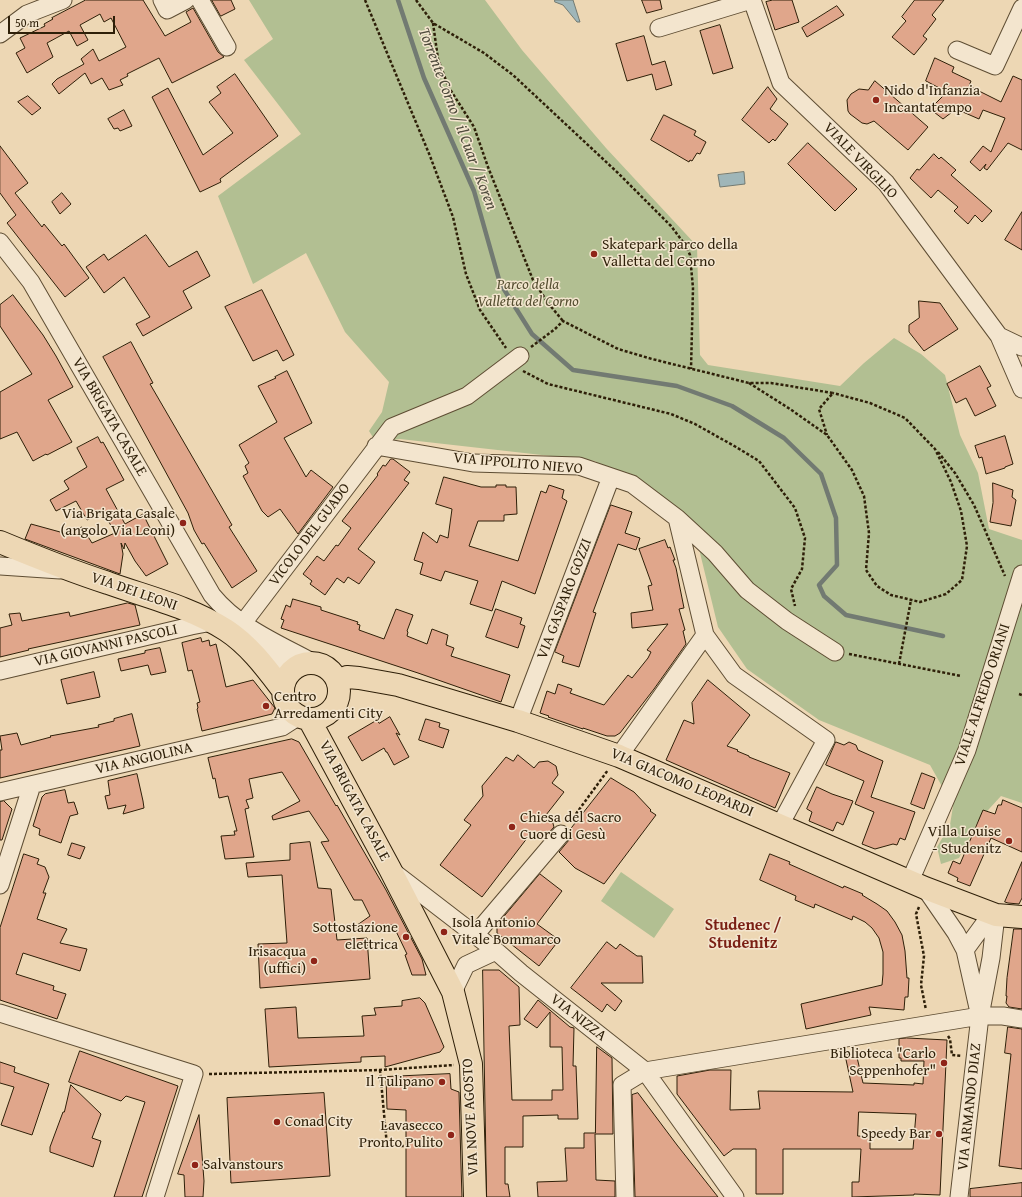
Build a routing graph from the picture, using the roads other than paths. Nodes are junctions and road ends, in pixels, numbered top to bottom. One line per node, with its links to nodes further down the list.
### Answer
1 (63, 0): 10 (street)
2 (162, 0): 3 (street)
3 (186, 0)
4 (200, 0): 11 (street)
5 (752, 0): 9 (street); 14 (street, VIALE VIRGILIO)
6 (1016, 0): 7 (street)
7 (1022, 3)
8 (1022, 8): 12 (street)
9 (659, 28)
10 (0, 34)
11 (227, 47)
12 (957, 50)
13 (0, 242): 25 (street, VIA BRIGATA CASALE)
14 (999, 336): 15 (street, VIALE VIRGILIO); 17 (street, VIALE VIRGILIO)
15 (1022, 347)
16 (517, 358): 18 (street, VICOLO DEL GUADO)
17 (1022, 389)
18 (376, 446): 19 (street, VIA IPPOLITO NIEVO); 28 (street, VICOLO DEL GUADO)
19 (611, 477): 20 (street, VIA IPPOLITO NIEVO); 36 (street, VIA GASPARO GOZZI)
20 (677, 518): 29 (street); 30 (street, VIA IPPOLITO NIEVO)
21 (0, 542): 23 (main road, VIA DEI LEONI)
22 (0, 566): 23 (street)
23 (72, 571): 26 (main road, VIA DEI LEONI)
24 (1022, 574): 44 (street, VIALE ALFREDO ORIANI)
25 (212, 595): 26 (street); 28 (street, VIA BRIGATA CASALE)
26 (186, 610): 27 (main road, VIA DEI LEONI)
27 (212, 622): 32 (street, VIA GIOVANNI PASCOLI); 33 (main road, VIA DEI LEONI)
28 (247, 626): 31 (street, VIA BRIGATA CASALE); 33 (street, VIA BRIGATA CASALE)
29 (705, 635): 37 (street); 40 (street)
30 (835, 652)
31 (312, 662): 33 (main road); 34 (main road, VIA BRIGATA CASALE)
32 (0, 671)
33 (285, 681): 35 (main road, VIA BRIGATA CASALE)
34 (345, 684): 35 (main road, VIA BRIGATA CASALE); 36 (main road, VIA GIACOMO LEOPARDI)
35 (304, 720): 38 (street, VIA ANGIOLINA); 42 (main road, VIA BRIGATA CASALE)
36 (518, 720): 37 (main road, VIA GIACOMO LEOPARDI)
37 (619, 756): 40 (main road, VIA GIACOMO LEOPARDI)
38 (32, 785): 39 (street, VIA ANGIOLINA); 43 (street)
39 (0, 792)
40 (780, 825): 44 (main road, VIA GIACOMO LEOPARDI)
41 (561, 834): 47 (street)
42 (390, 869): 47 (street, VIA NIZZA); 50 (main road, VIA NOVE AGOSTO)
43 (0, 885)
44 (918, 891): 45 (main road, VIA GIACOMO LEOPARDI); 48 (street)
45 (996, 914): 46 (main road, VIA GIACOMO LEOPARDI); 48 (street); 52 (street, VIA ARMANDO DIAZ)
46 (1022, 917)
47 (475, 935): 49 (street, VIA NIZZA)
48 (965, 950): 52 (street)
49 (496, 951): 50 (street); 54 (street, VIA NIZZA)
50 (452, 992): 56 (main road, VIA NOVE AGOSTO)
51 (0, 1013): 55 (street)
52 (980, 1016): 53 (street); 54 (street); 59 (street, VIA ARMANDO DIAZ)
53 (1022, 1018)
54 (645, 1071): 57 (street); 58 (street, VIA NIZZA)
55 (155, 1197)
56 (474, 1197)
57 (625, 1197)
58 (735, 1197)
59 (959, 1197)

